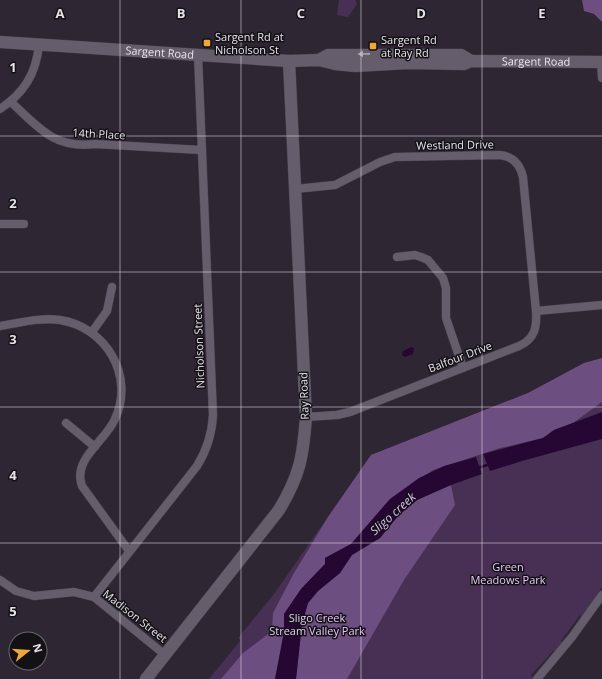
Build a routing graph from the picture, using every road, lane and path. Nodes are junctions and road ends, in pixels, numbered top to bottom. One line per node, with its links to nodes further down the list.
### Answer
1 (0, 42): 2 (street, Sargent Road)
2 (39, 45): 3 (street, Sargent Road); 7 (street)
3 (198, 56): 4 (street, Sargent Road); 9 (street, Nicholson Street)
4 (289, 61): 5 (street, Sargent Road); 10 (street, Ray Road)
5 (601, 62): 6 (street)
6 (602, 78)
7 (11, 102): 8 (street); 9 (street, 14th Place)
8 (0, 109)
9 (201, 150): 23 (street, Nicholson Street)
10 (295, 189): 16 (street, Westland Drive); 20 (street, Ray Road)
11 (0, 224): 12 (street)
12 (24, 224)
13 (398, 257): 19 (street)
14 (112, 287): 18 (street)
15 (602, 305): 16 (street)
16 (536, 311): 19 (street, Balfour Drive)
17 (0, 326): 18 (street)
18 (92, 332): 22 (street)
19 (463, 368): 20 (street, Balfour Drive)
20 (306, 417): 27 (street, Ray Road)
21 (66, 423): 22 (street)
22 (95, 447): 23 (street)
23 (129, 551): 26 (street, Nicholson Street)
24 (0, 580): 26 (street, Madison Street)
25 (602, 595): 29 (street)
26 (94, 598): 27 (street, Madison Street)
27 (164, 654): 28 (street, Ray Road)
28 (146, 679)
29 (537, 679)

